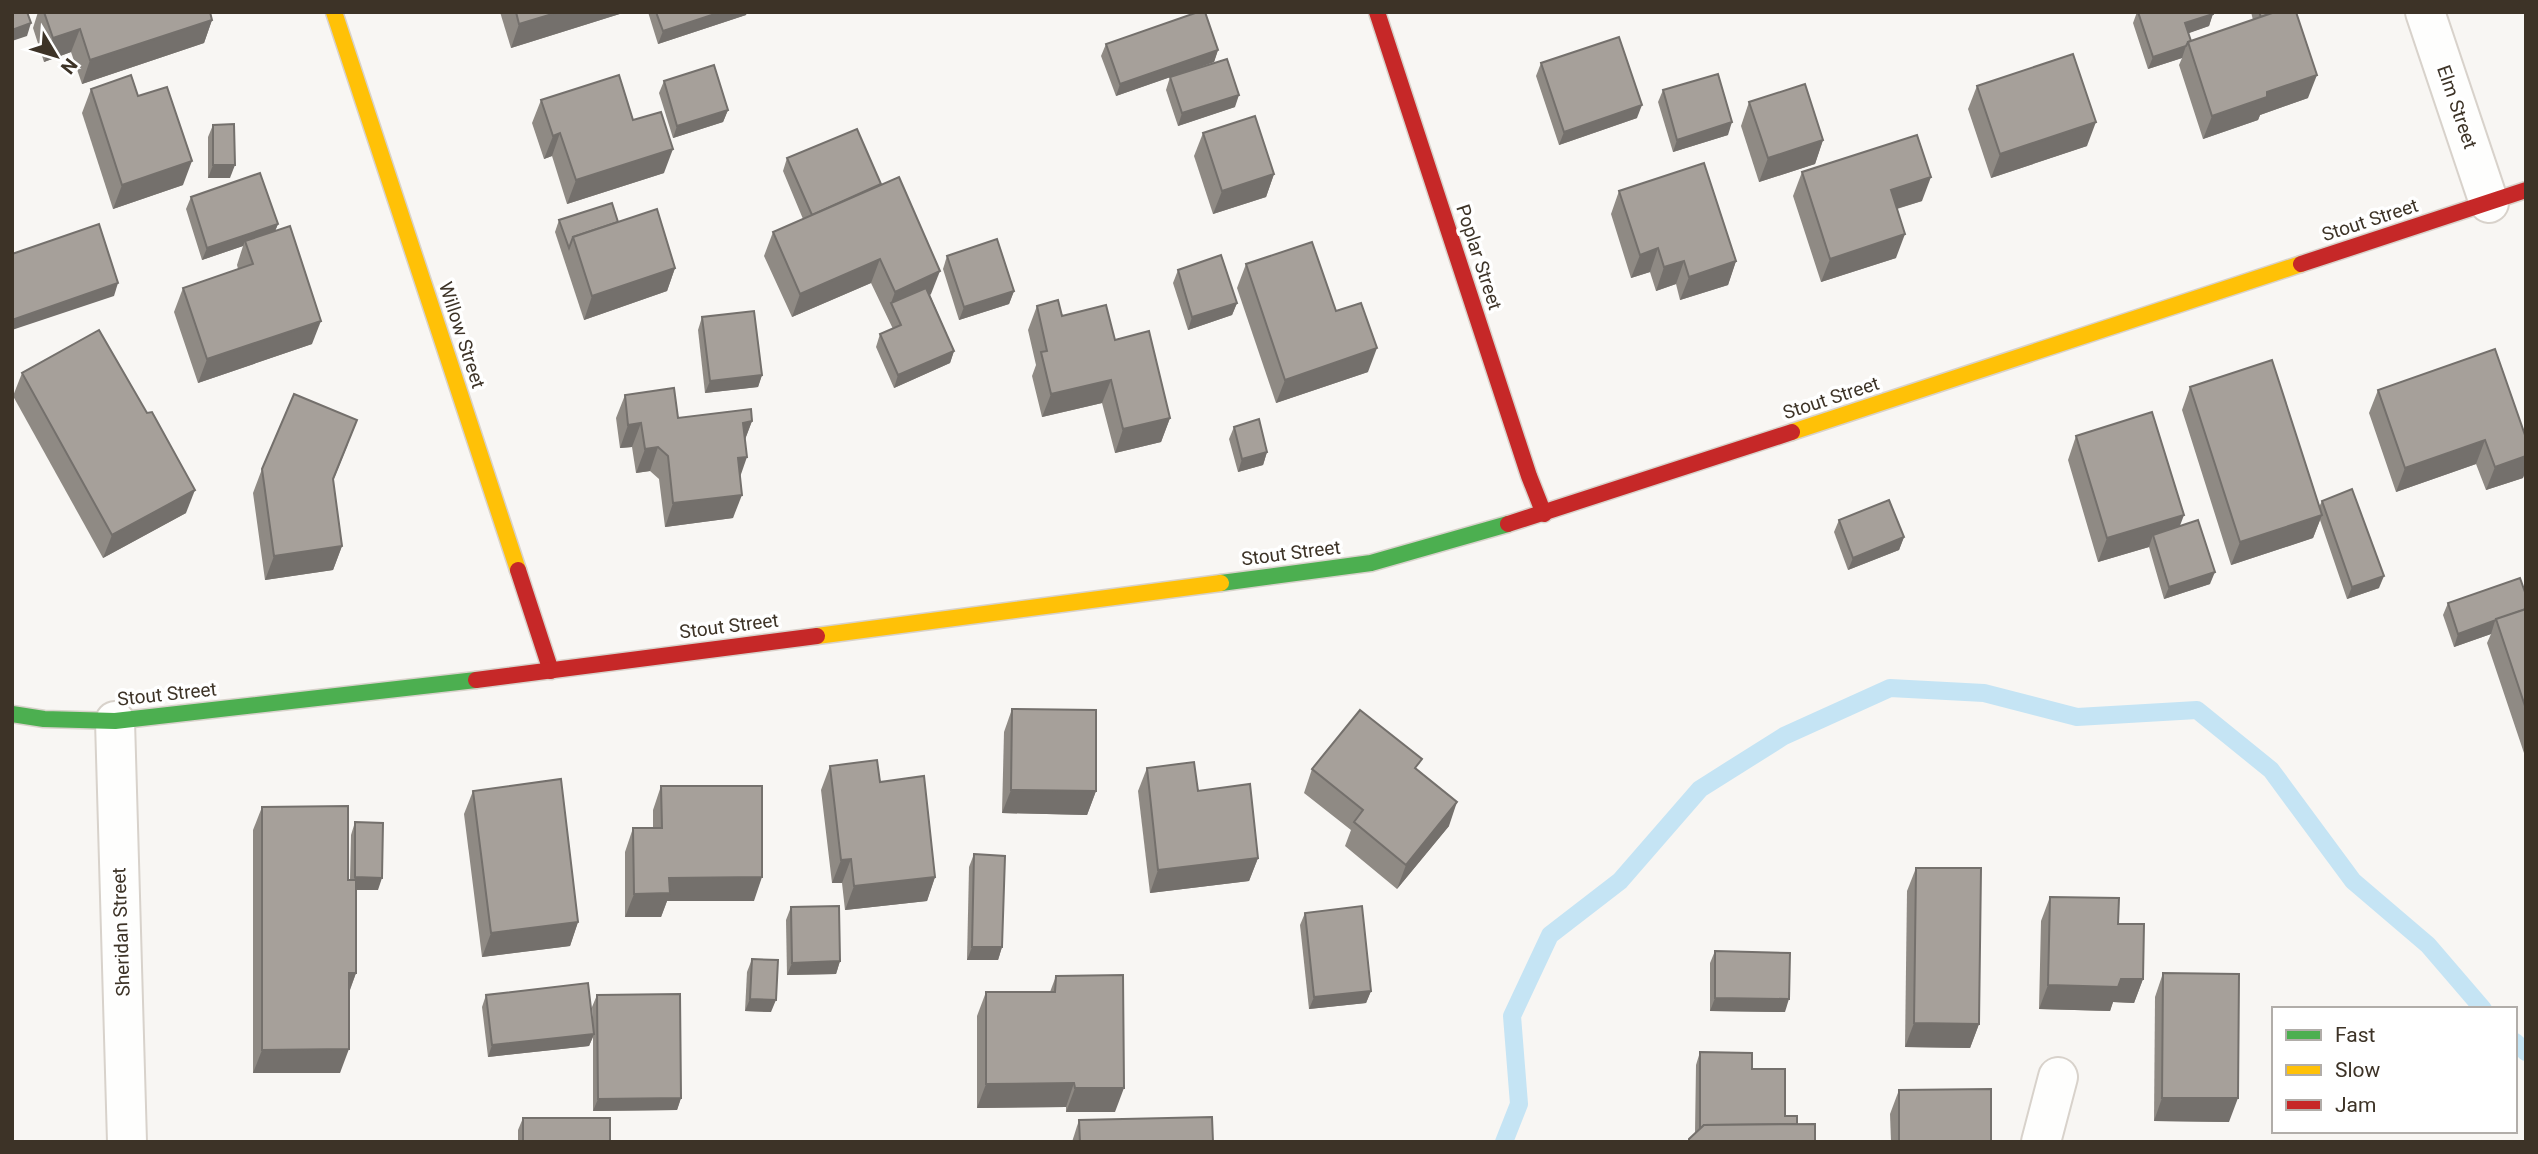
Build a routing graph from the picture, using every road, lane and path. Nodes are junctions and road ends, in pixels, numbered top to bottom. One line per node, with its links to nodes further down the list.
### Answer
1 (334, 12): 7 (street, Willow Street)
2 (1377, 12): 6 (street, Poplar Street)
3 (2425, 12): 5 (street, Elm Street)
4 (2526, 190): 5 (street, Stout Street)
5 (2489, 203): 6 (street, Stout Street)
6 (1544, 514): 7 (street, Stout Street)
7 (551, 671): 9 (street, Stout Street)
8 (12, 714): 9 (street, Stout Street)
9 (115, 722): 11 (street, Sheridan Street)
10 (2058, 1077): 12 (street)
11 (127, 1142)
12 (2041, 1142)

